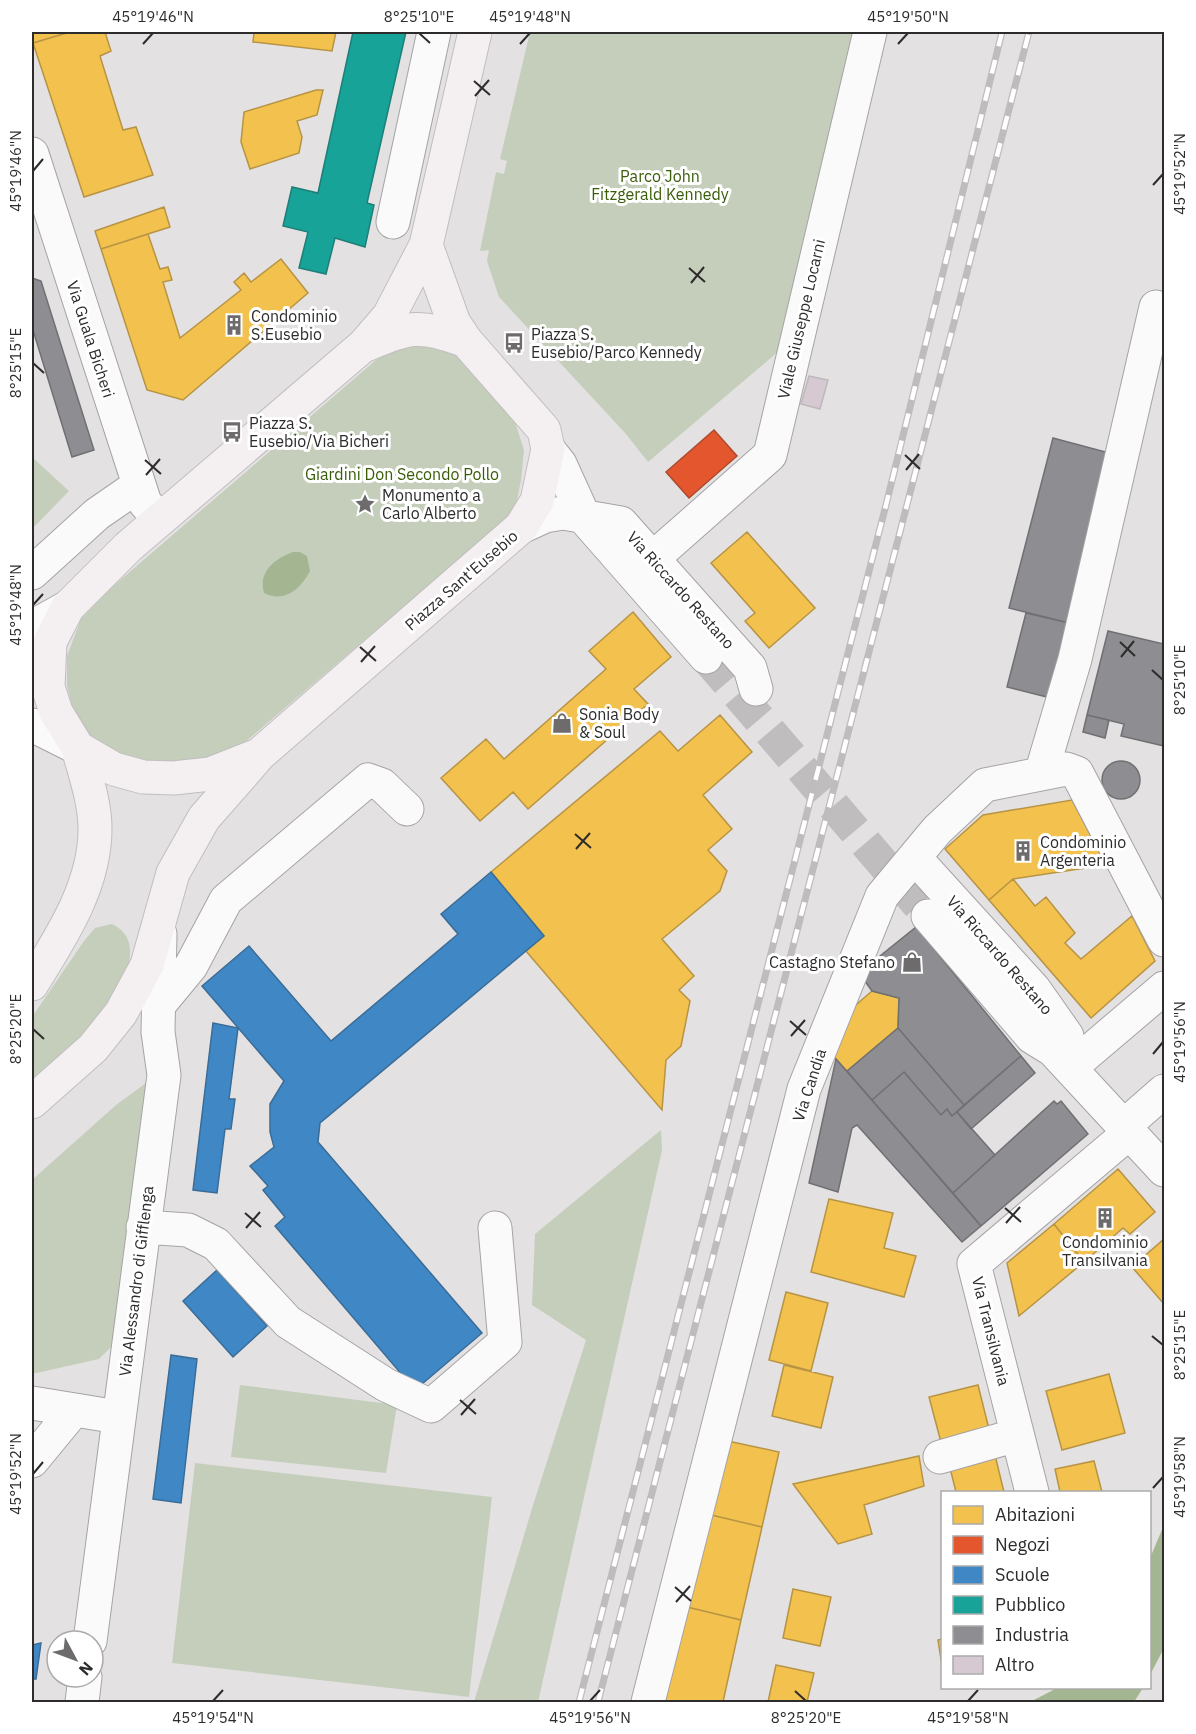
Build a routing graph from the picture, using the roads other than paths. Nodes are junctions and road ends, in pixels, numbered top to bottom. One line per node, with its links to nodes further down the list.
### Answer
1 (434, 32): 5 (street)
2 (474, 32): 6 (main road)
3 (870, 32): 15 (street, Viale Giuseppe Locarni)
4 (32, 154): 11 (street, Via Guala Bicheri)
5 (393, 222)
6 (426, 245): 8 (main road, Piazza Sant'Eusebio); 9 (main road, Piazza Sant'Eusebio)
7 (1156, 307): 23 (street)
8 (466, 341): 9 (main road, Piazza Sant'Eusebio); 10 (main road, Piazza Sant'Eusebio)
9 (364, 345): 12 (main road, Piazza Sant'Eusebio)
10 (548, 449): 13 (street, Via Riccardo Restano); 14 (main road, Piazza Sant'Eusebio)
11 (139, 485): 12 (street, Via Guala Bicheri); 16 (street)
12 (160, 519): 17 (main road, Piazza Sant'Eusebio)
13 (585, 519): 14 (street, Via Riccardo Restano); 15 (street, Via Riccardo Restano); 18 (street, Via Riccardo Restano)
14 (521, 527): 22 (main road, Piazza Sant'Eusebio)
15 (652, 559): 19 (street, Via Riccardo Restano)
16 (32, 573)
17 (43, 617): 21 (main road, Piazza Sant'Eusebio)
18 (706, 657)
19 (756, 689)
20 (32, 725): 21 (street, Piazza Sant'Eusebio)
21 (78, 748): 22 (main road, Piazza Sant'Eusebio); 29 (main road)
22 (260, 754): 27 (main road, Piazza Sant'Eusebio)
23 (1041, 774): 25 (street, Via Candia); 28 (street, Via Candia)
24 (407, 809): 31 (street)
25 (915, 858): 32 (street, Via Riccardo Restano); 47 (street, Via Candia)
26 (928, 916): 32 (street, Via Riccardo Restano)
27 (160, 921): 31 (street, Via Alessandro di Gifflenga); 34 (main road, Piazza Sant'Eusebio)
28 (1164, 940)
29 (32, 984)
30 (1164, 988): 32 (street)
31 (158, 1006): 37 (street, Via Alessandro di Gifflenga)
32 (1066, 1063): 35 (street, Via Riccardo Restano)
33 (1164, 1091): 35 (street)
34 (32, 1102)
35 (1127, 1129): 36 (street, Via Riccardo Restano); 42 (street, Via Transilvania)
36 (1164, 1170)
37 (143, 1227): 38 (street); 41 (street, Via Alessandro di Gifflenga)
38 (495, 1228)
39 (32, 1403): 40 (street)
40 (74, 1410): 41 (street); 44 (street)
41 (118, 1417): 46 (street, Via Alessandro di Gifflenga)
42 (1017, 1435): 43 (street); 45 (street, Via Transilvania)
43 (940, 1457)
44 (32, 1461)
45 (1032, 1491)
46 (92, 1629)
47 (648, 1702)

